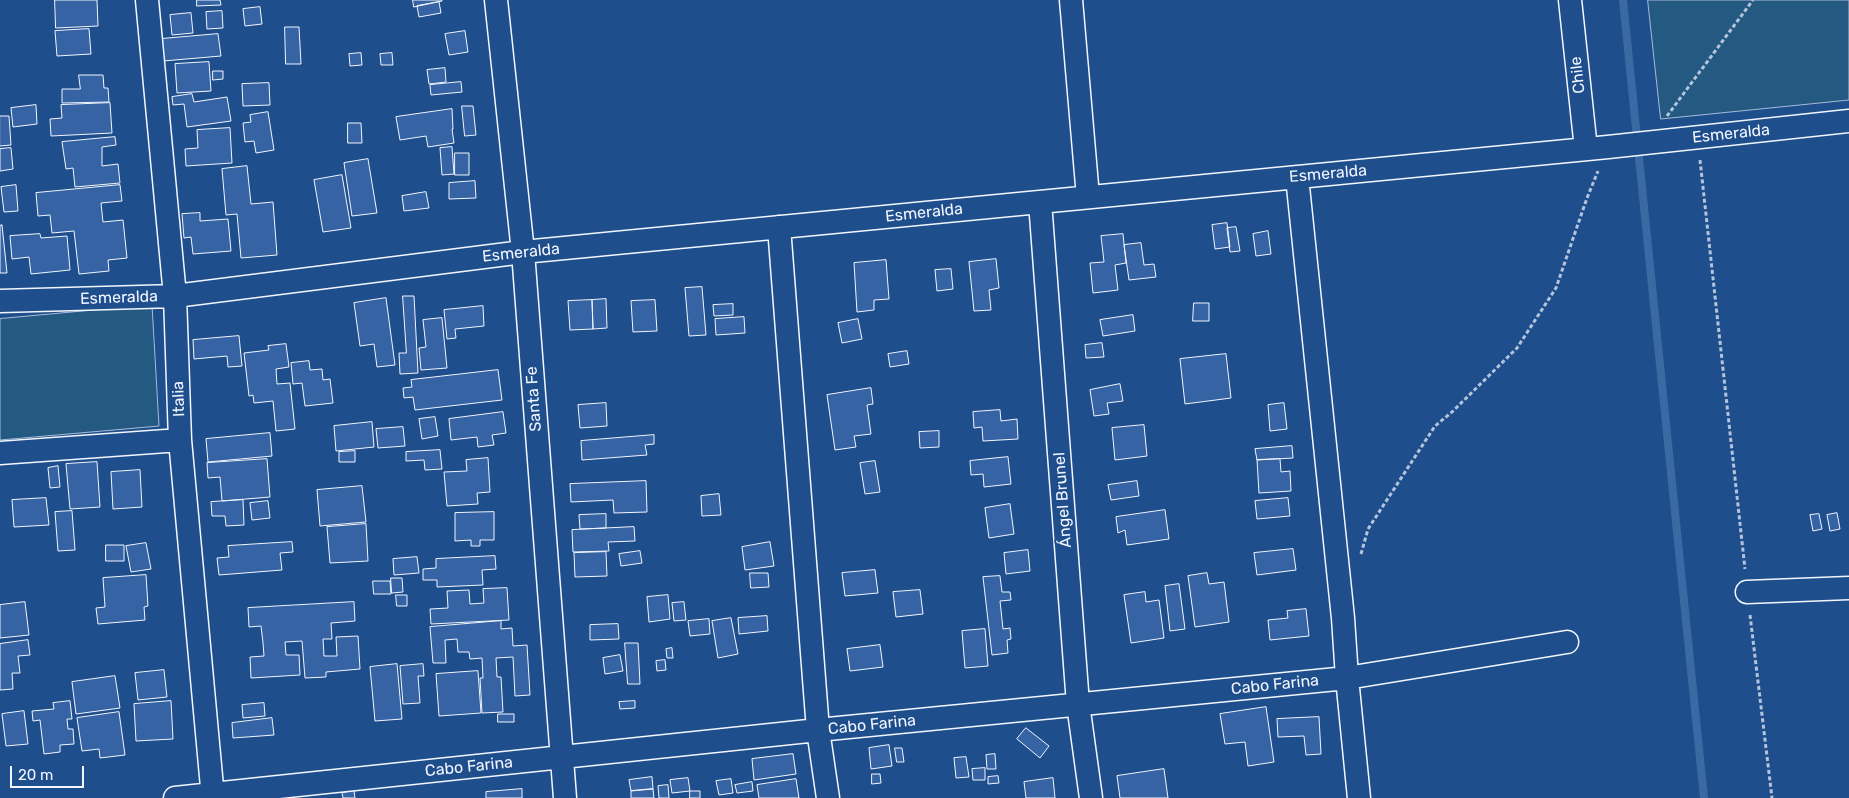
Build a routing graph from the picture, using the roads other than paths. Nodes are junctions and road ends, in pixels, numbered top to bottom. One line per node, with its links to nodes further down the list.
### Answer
1 (147, 0): 12 (street, Italia)
2 (496, 0): 11 (street, Santa Fe)
3 (1071, 0): 8 (street)
4 (1570, 0): 6 (street, Chile)
5 (1849, 121): 6 (street, Esmeralda)
6 (1586, 149): 7 (street, Esmeralda)
7 (1297, 177): 8 (street, Esmeralda); 19 (street)
8 (1088, 197): 9 (street, Esmeralda)
9 (1040, 202): 10 (street, Esmeralda); 20 (street, Ángel Brunel)
10 (779, 227): 11 (street, Esmeralda); 21 (street)
11 (523, 252): 12 (street, Esmeralda); 22 (street, Santa Fe)
12 (175, 296): 13 (street, Esmeralda); 14 (street, Italia)
13 (0, 302)
14 (180, 440): 15 (street); 23 (street, Italia)
15 (0, 453)
16 (1849, 588): 17 (street)
17 (1747, 592)
18 (1567, 642): 19 (street, Cabo Farina)
19 (1347, 678): 20 (street, Cabo Farina); 28 (street)
20 (1078, 704): 21 (street, Cabo Farina); 27 (street, Ángel Brunel)
21 (818, 730): 22 (street, Cabo Farina); 26 (street)
22 (561, 757): 23 (street, Cabo Farina); 25 (street, Santa Fe)
23 (213, 797): 24 (street, Cabo Farina)
24 (176, 798)
25 (565, 798)
26 (828, 798)
27 (1091, 798)
28 (1359, 798)

